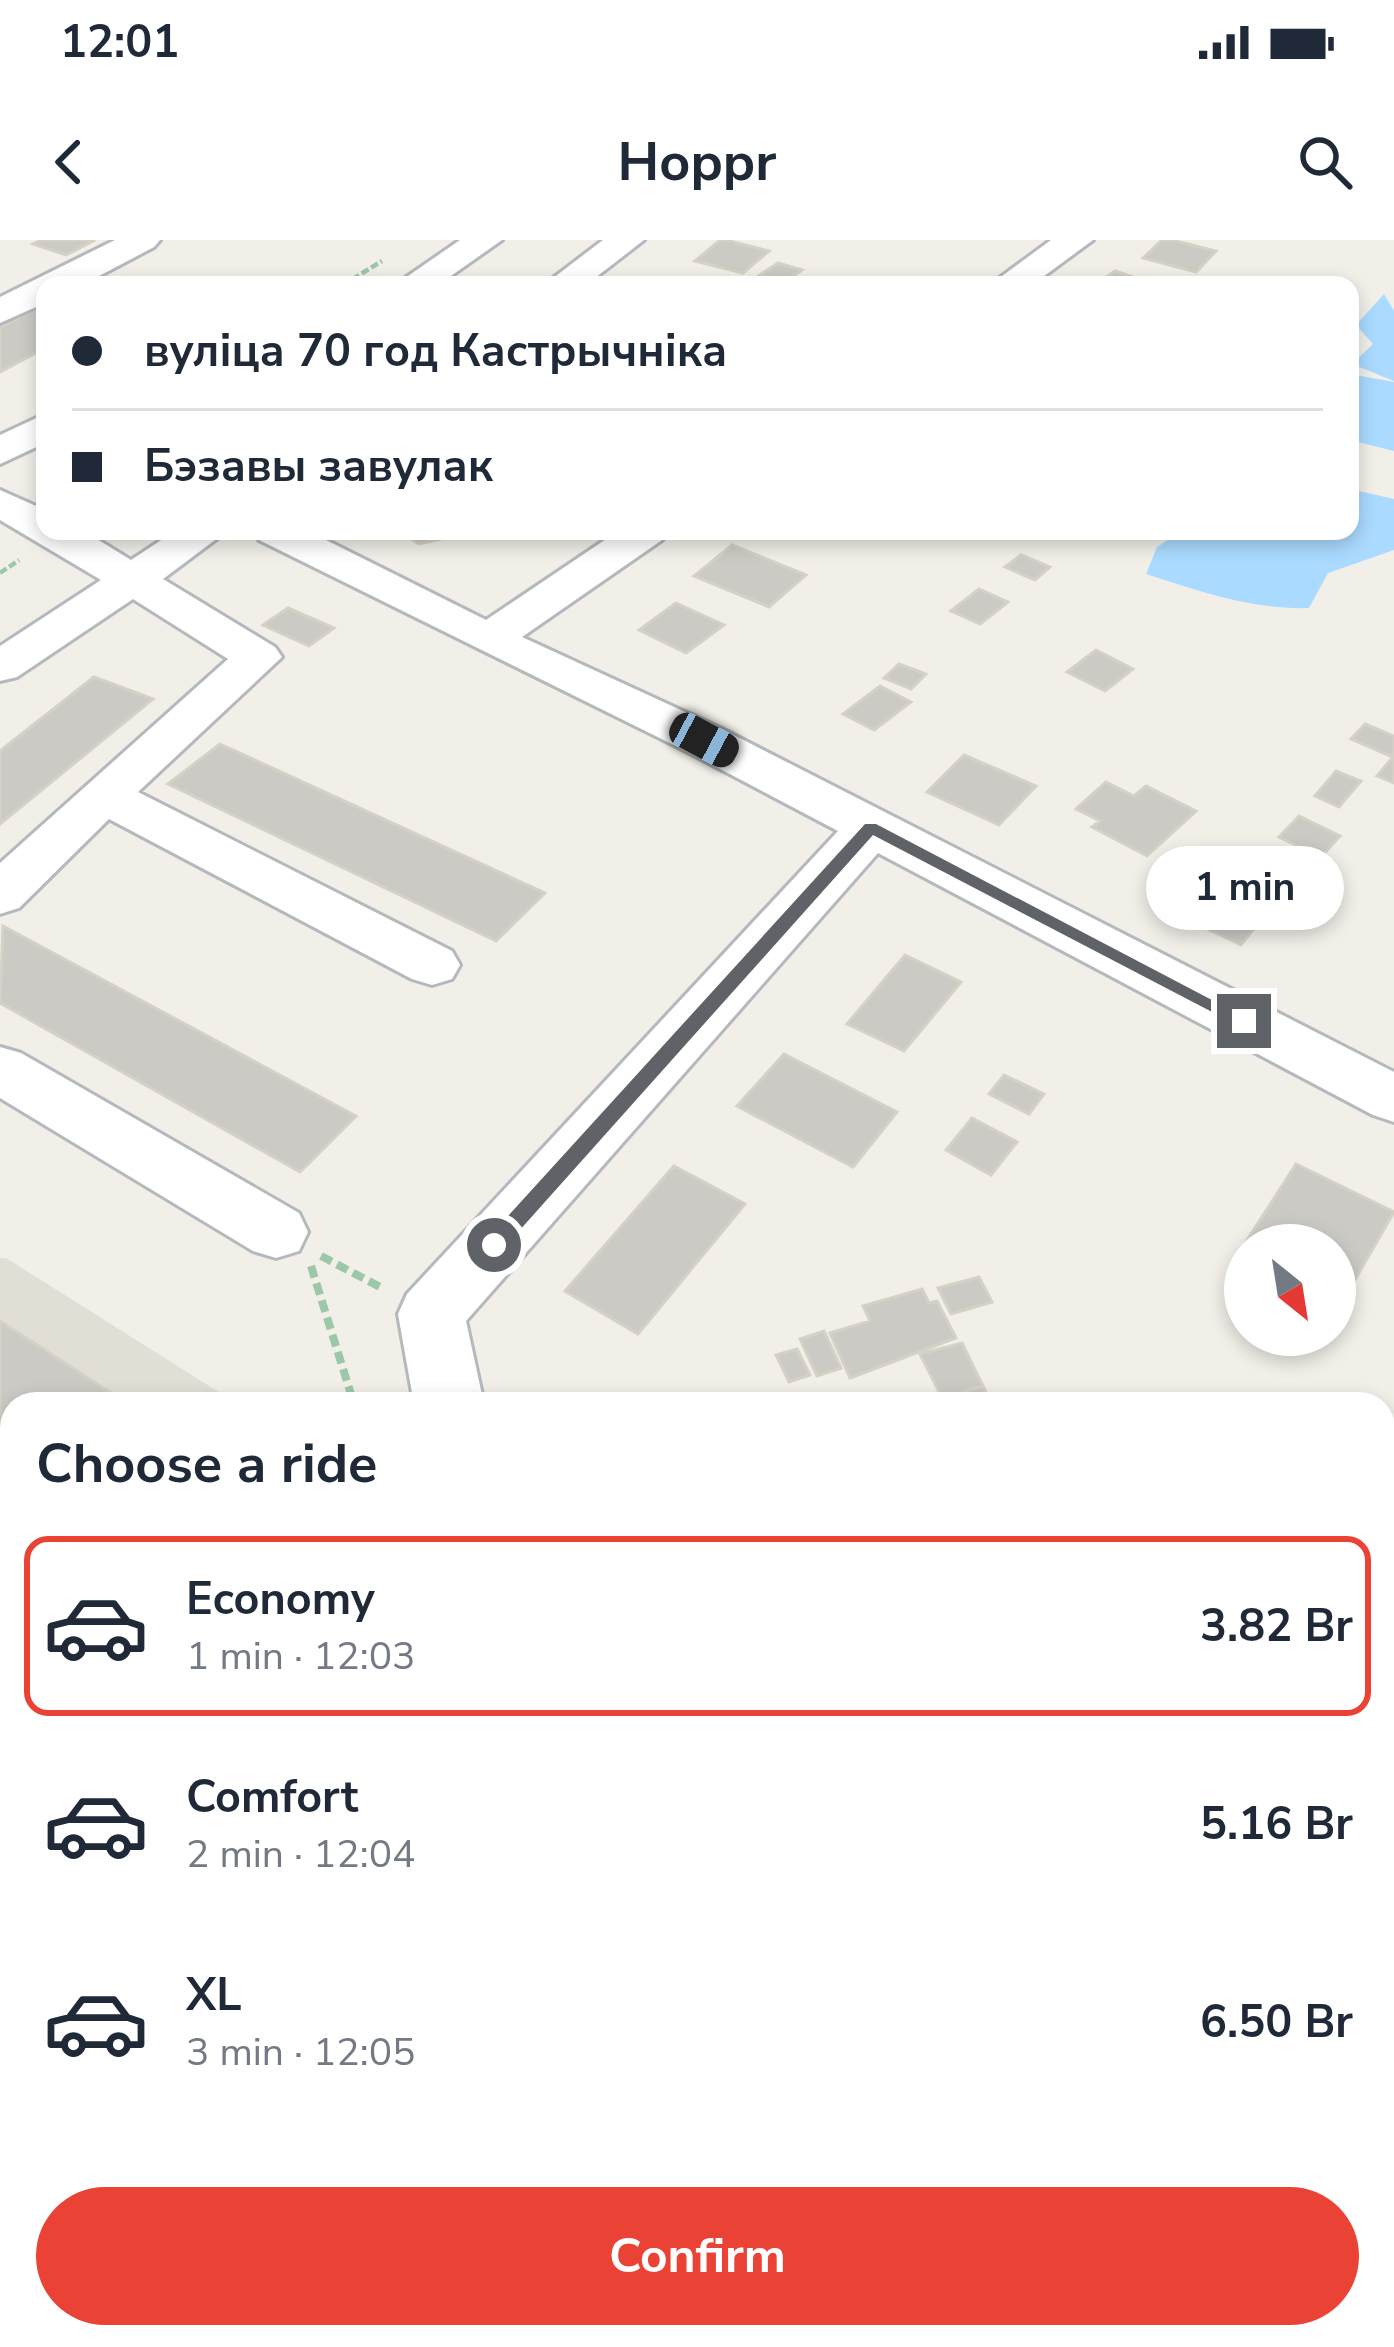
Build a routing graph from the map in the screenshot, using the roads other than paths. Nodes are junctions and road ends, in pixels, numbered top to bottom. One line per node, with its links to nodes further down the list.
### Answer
1 (142, 240): 5 (street)
2 (484, 240): 6 (street)
3 (626, 240): 7 (street)
4 (1075, 240): 8 (street)
5 (72, 276)
6 (427, 276)
7 (575, 276)
8 (1021, 276)
9 (36, 294): 10 (street)
10 (0, 312)
11 (36, 431): 12 (street)
12 (0, 452)
13 (62, 540): 17 (street)
14 (191, 540): 17 (street)
15 (292, 540): 18 (street)
16 (634, 540): 18 (street)
17 (133, 576): 19 (street); 20 (street)
18 (488, 639): 21 (street)
19 (0, 667)
20 (103, 795): 22 (street); 23 (street)
21 (871, 827): 25 (street); 27 (street)
22 (0, 895)
23 (432, 965)
24 (0, 1069): 26 (street)
25 (1394, 1099)
26 (276, 1232)
27 (447, 1392)

